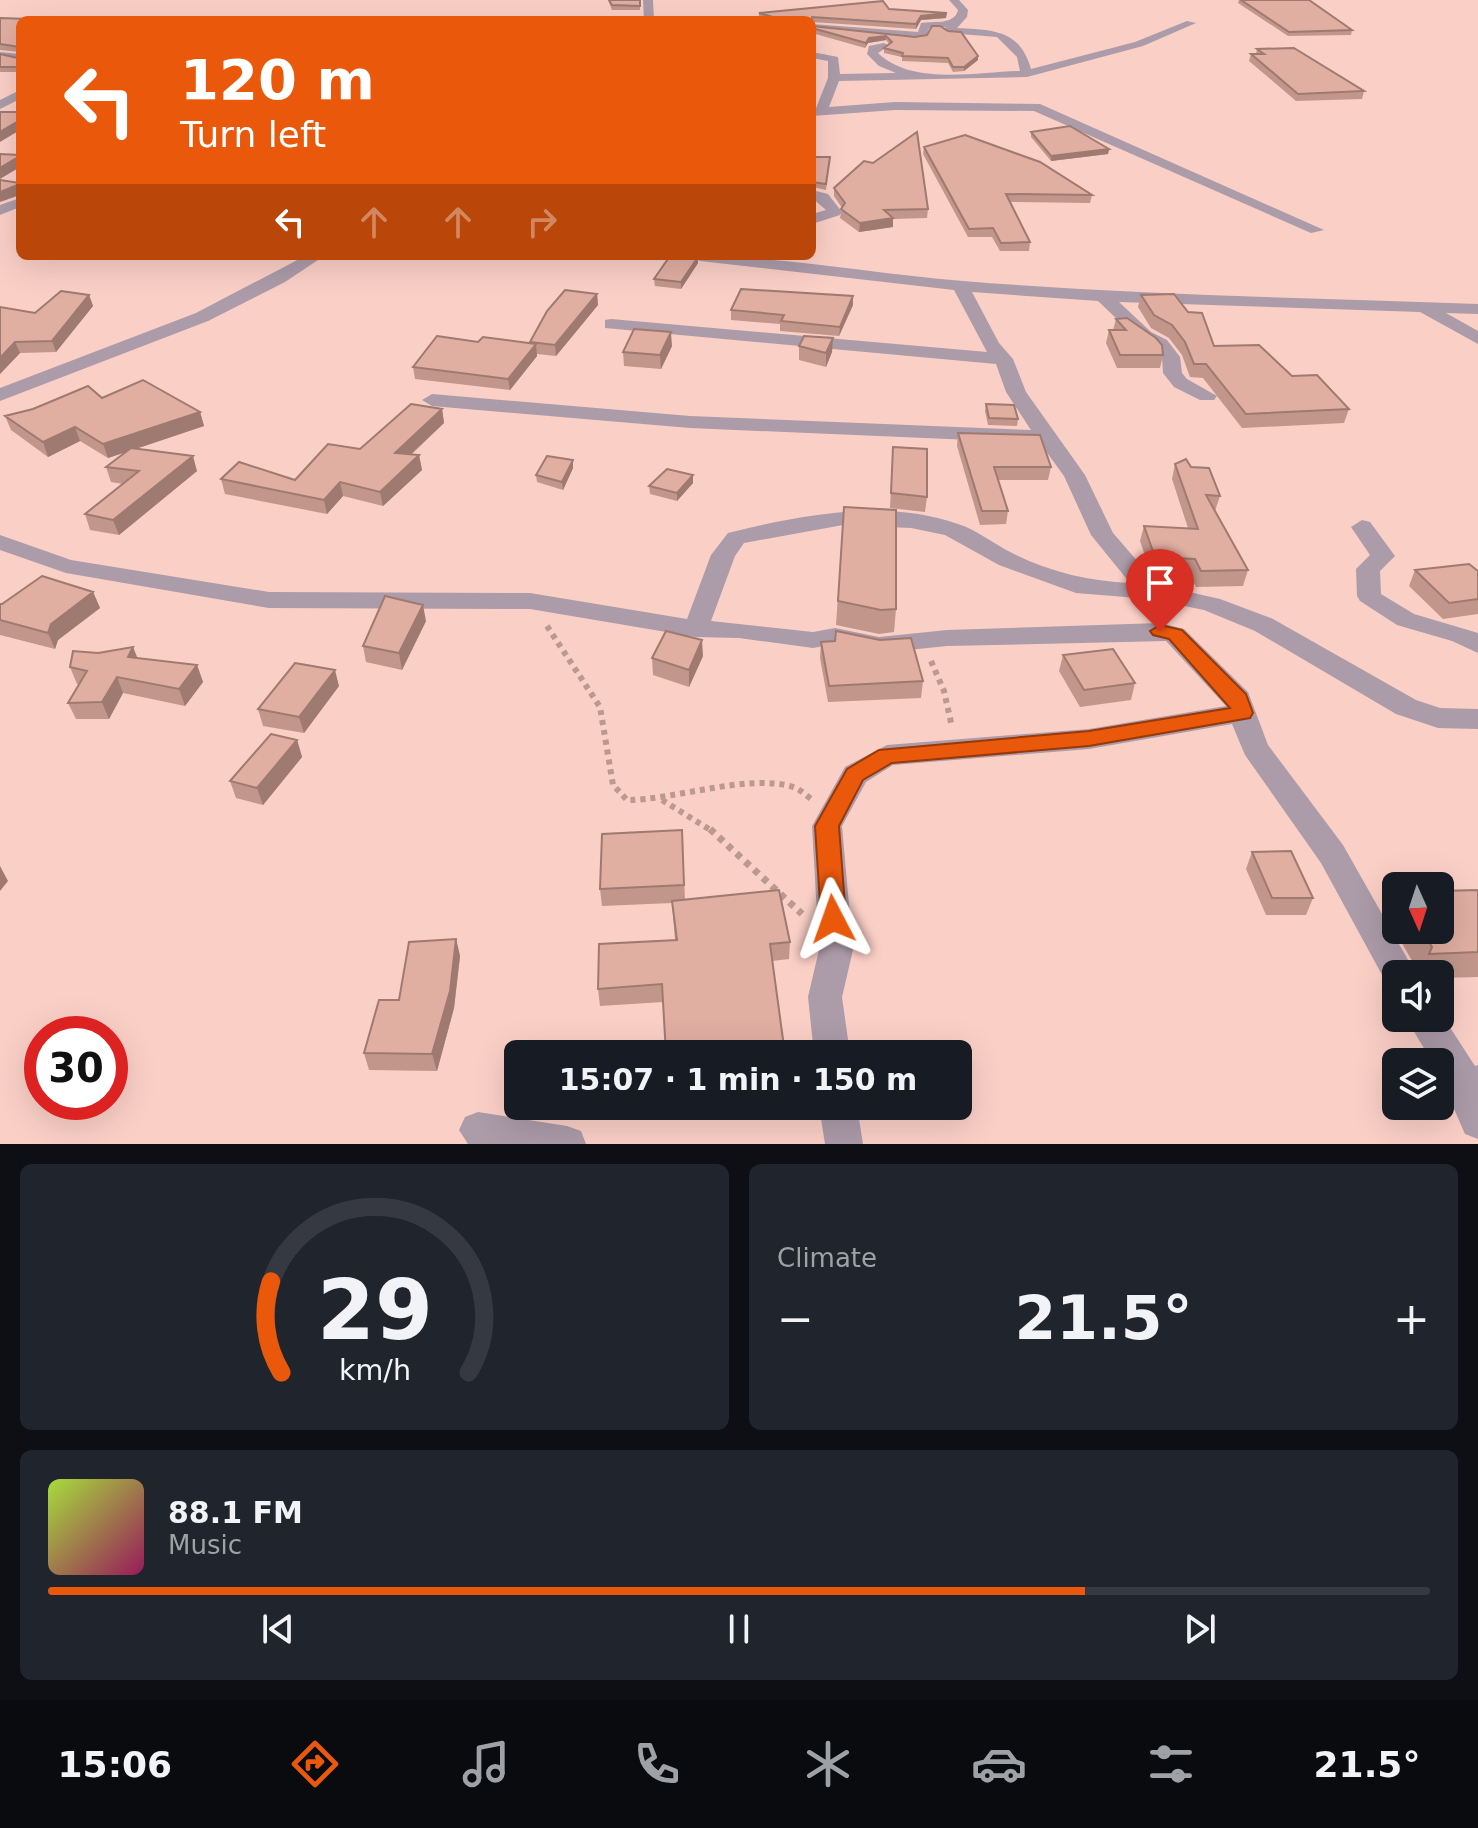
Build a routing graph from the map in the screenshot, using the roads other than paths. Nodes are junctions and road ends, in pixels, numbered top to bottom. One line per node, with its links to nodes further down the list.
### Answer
1 (954, 0): 2 (street)
2 (954, 23): 4 (street); 9 (street)
3 (1191, 23): 9 (street)
4 (816, 27)
5 (816, 41): 6 (street)
6 (858, 42)
7 (884, 46): 10 (street)
8 (816, 56): 11 (street)
9 (1027, 74): 10 (street)
10 (913, 77): 11 (street)
11 (834, 78): 12 (street)
12 (817, 112): 15 (street)
13 (816, 195): 14 (street)
14 (816, 218)
15 (1316, 230)
16 (310, 260): 25 (street)
17 (735, 260): 18 (street)
18 (960, 286): 19 (street); 24 (street)
19 (1103, 296): 20 (street); 26 (street)
20 (1423, 307): 21 (street); 23 (street)
21 (1478, 309)
22 (611, 324): 24 (street)
23 (1478, 339)
24 (1004, 359): 28 (street)
25 (0, 395)
26 (1207, 396)
27 (432, 400): 28 (street)
28 (1046, 437): 33 (street)
29 (1362, 527): 35 (street)
30 (0, 542): 31 (street)
31 (66, 566): 32 (street); 34 (street)
32 (44, 581)
33 (1150, 591): 34 (street); 37 (street)
34 (696, 629): 36 (street)
35 (1478, 645)
36 (1242, 713): 38 (street); 40 (street)
37 (1473, 713)
38 (1391, 960)
39 (1434, 1032): 41 (street)
40 (830, 1040)
41 (1472, 1083): 43 (street)
42 (840, 1120): 46 (street)
43 (1478, 1121)
44 (478, 1130): 45 (street)
45 (567, 1144)
46 (844, 1144)

